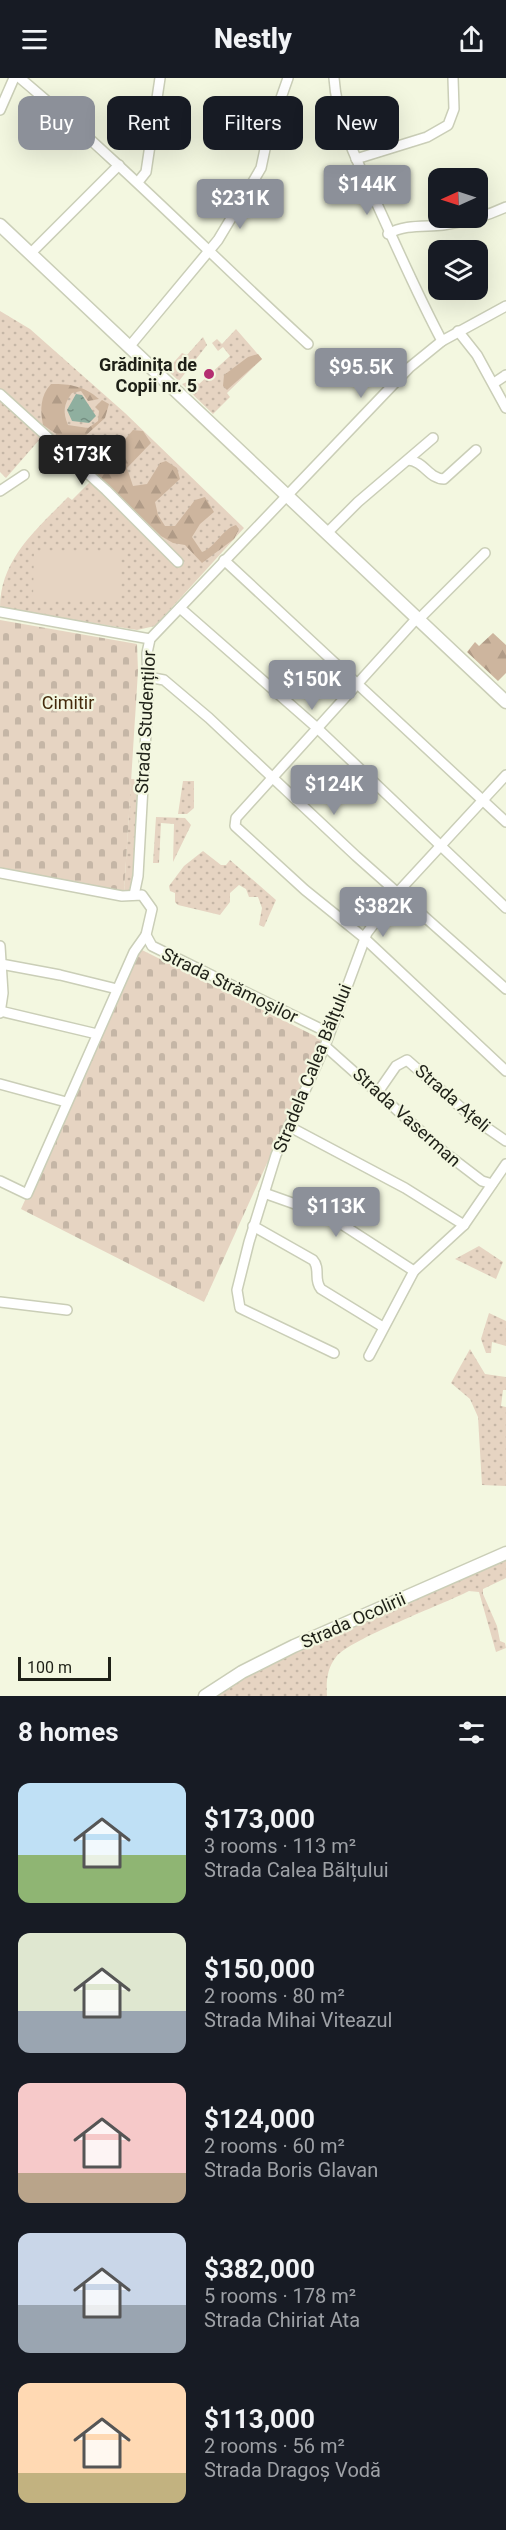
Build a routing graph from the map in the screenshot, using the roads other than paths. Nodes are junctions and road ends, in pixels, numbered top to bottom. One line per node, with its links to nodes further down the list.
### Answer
1 (14, 78): 7 (street)
2 (20, 78): 9 (street)
3 (160, 78): 10 (street)
4 (288, 78): 14 (street)
5 (334, 78): 8 (street)
6 (453, 78): 8 (street)
7 (0, 110)
8 (356, 159): 13 (street)
9 (118, 165): 10 (street); 15 (street)
10 (138, 182): 14 (street)
11 (506, 207): 13 (street)
12 (0, 225): 15 (main road)
13 (388, 234): 18 (street)
14 (209, 253): 19 (street); 20 (street)
15 (31, 254): 20 (main road)
16 (506, 306): 17 (street, Strada Studenților)
17 (458, 331): 18 (street, Strada Studenților); 22 (street)
18 (442, 341): 30 (street, Strada Studenților)
19 (308, 344)
20 (129, 347): 30 (main road)
21 (506, 375): 22 (street)
22 (494, 383): 24 (street)
23 (0, 394): 34 (street)
24 (506, 408)
25 (433, 438): 27 (street)
26 (476, 450): 27 (street)
27 (408, 460): 31 (street)
28 (24, 475): 29 (street)
29 (0, 491)
30 (286, 495): 31 (main road); 33 (street, Strada Studenților)
31 (327, 533): 37 (main road)
32 (485, 553): 37 (street)
33 (224, 560): 35 (street, Strada Studenților); 40 (street)
34 (178, 562)
35 (180, 608): 38 (street, Strada Studenților); 42 (street)
36 (0, 612): 38 (street)
37 (418, 619): 40 (street); 41 (main road)
38 (150, 639): 39 (street, Strada Studenților)
39 (148, 677): 44 (street); 50 (street, Strada Studenților)
40 (356, 685): 42 (street); 45 (street)
41 (506, 702)
42 (316, 727): 44 (street); 47 (street)
43 (506, 775): 45 (street, Stradela Calea Bălțului)
44 (274, 778): 49 (street); 53 (street)
45 (482, 801): 46 (street); 47 (street, Stradela Calea Bălțului)
46 (506, 822)
47 (440, 846): 49 (street, Stradela Calea Bălțului); 51 (street)
48 (0, 873): 50 (street)
49 (398, 892): 53 (street, Stradela Calea Bălțului); 57 (street)
50 (134, 895): 52 (street, Strada Strămoșilor)
51 (506, 908)
52 (146, 935): 56 (street); 59 (street, Strada Strămoșilor)
53 (364, 940): 59 (street, Stradela Calea Bălțului); 62 (street)
54 (0, 946): 55 (street)
55 (1, 964): 56 (street); 58 (street)
56 (117, 989): 60 (street)
57 (506, 989)
58 (0, 1012): 60 (street)
59 (329, 1033): 61 (street, Stradela Calea Bălțului)
60 (98, 1034): 65 (street)
61 (326, 1046): 64 (street, Strada Vaserman); 66 (street, Stradela Calea Bălțului)
62 (506, 1071)
63 (0, 1084): 65 (street)
64 (378, 1092): 67 (street, Strada Ațeli); 70 (street, Strada Vaserman)
65 (66, 1102): 69 (street)
66 (290, 1126): 71 (street, Stradela Calea Bălțului); 72 (street)
67 (506, 1141)
68 (506, 1164): 70 (street)
69 (0, 1181)
70 (492, 1184): 72 (street)
71 (264, 1193): 73 (street, Stradela Calea Bălțului); 74 (street)
72 (464, 1225): 74 (street)
73 (253, 1226): 77 (street); 78 (street, Stradela Calea Bălțului)
74 (414, 1271): 77 (street)
75 (0, 1302): 76 (street)
76 (67, 1310)
77 (383, 1327): 79 (street)
78 (334, 1353)
79 (369, 1356)
80 (506, 1553): 81 (main road, Strada Ocolirii)
81 (206, 1696)

